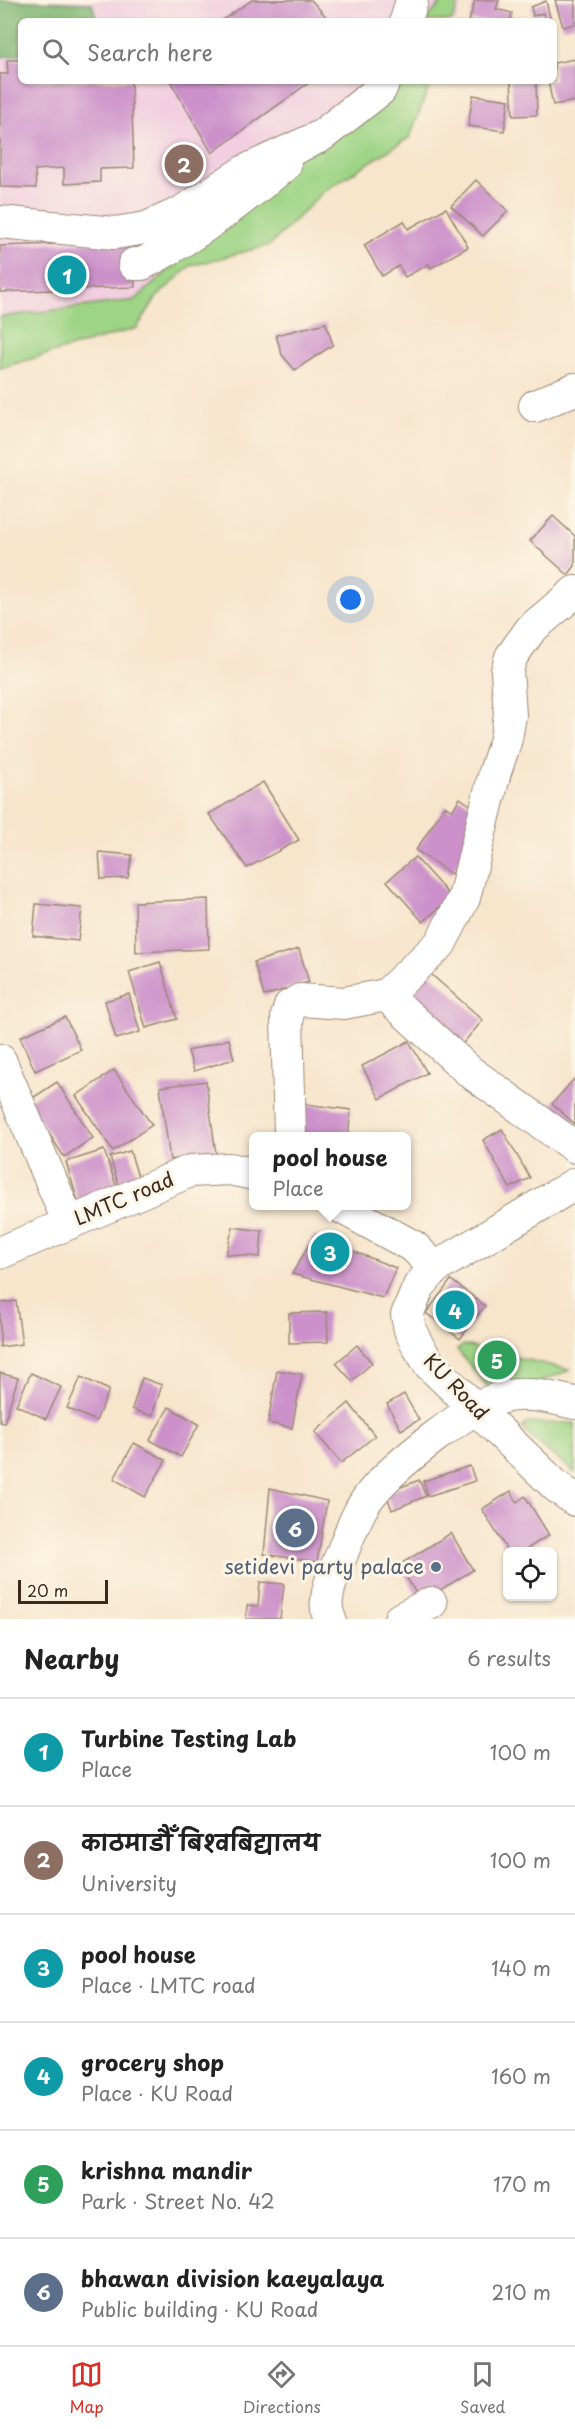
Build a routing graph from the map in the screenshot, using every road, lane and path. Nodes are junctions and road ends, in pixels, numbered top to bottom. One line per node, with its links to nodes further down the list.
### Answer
1 (412, 0): 2 (street)
2 (407, 18)
3 (383, 84): 4 (street)
4 (321, 136): 5 (street); 6 (street)
5 (0, 222)
6 (134, 264)
7 (575, 389): 8 (street)
8 (535, 406)
9 (575, 592): 10 (street)
10 (386, 995): 12 (street); 13 (street)
11 (0, 1060): 17 (street)
12 (290, 1132)
13 (575, 1147)
14 (249, 1173): 17 (street, LMTC road)
15 (575, 1184): 19 (street, KU Road)
16 (346, 1210): 19 (street)
17 (69, 1223): 18 (street, LMTC road)
18 (0, 1253)
19 (435, 1268): 21 (street, KU Road)
20 (575, 1403): 21 (street)
21 (476, 1409): 22 (street, KU Road); 24 (street)
22 (575, 1500)
23 (431, 1603): 25 (street)
24 (330, 1619)
25 (400, 1619)

